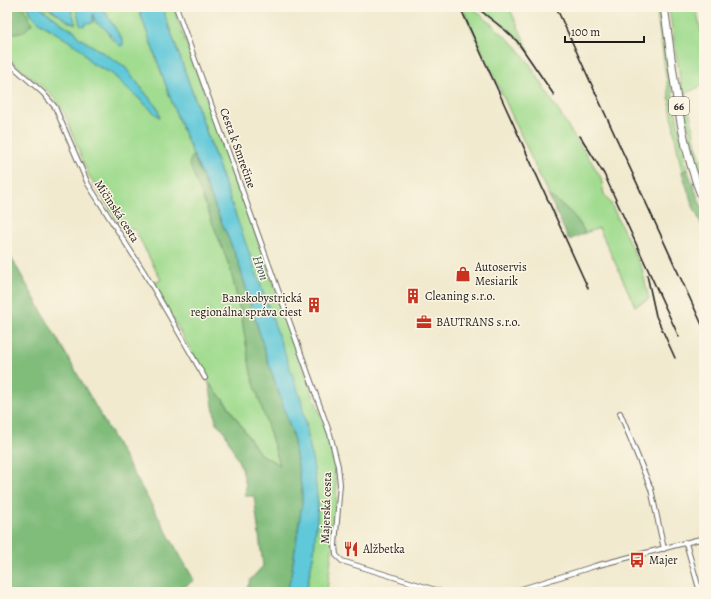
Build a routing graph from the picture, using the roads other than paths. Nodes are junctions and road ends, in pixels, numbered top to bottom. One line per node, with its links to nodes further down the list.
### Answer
1 (176, 7): 5 (street, Cesta k Smrečine)
2 (664, 7): 4 (main road, 66)
3 (7, 61): 6 (street, Mičinská cesta)
4 (704, 202)
5 (281, 297): 11 (street, Majerská cesta)
6 (205, 378)
7 (620, 413): 10 (street)
8 (704, 538): 9 (street)
9 (686, 543): 10 (street); 14 (street)
10 (664, 549): 13 (street)
11 (432, 590): 12 (street, Majerská cesta)
12 (442, 592)
13 (512, 592)
14 (700, 592)

